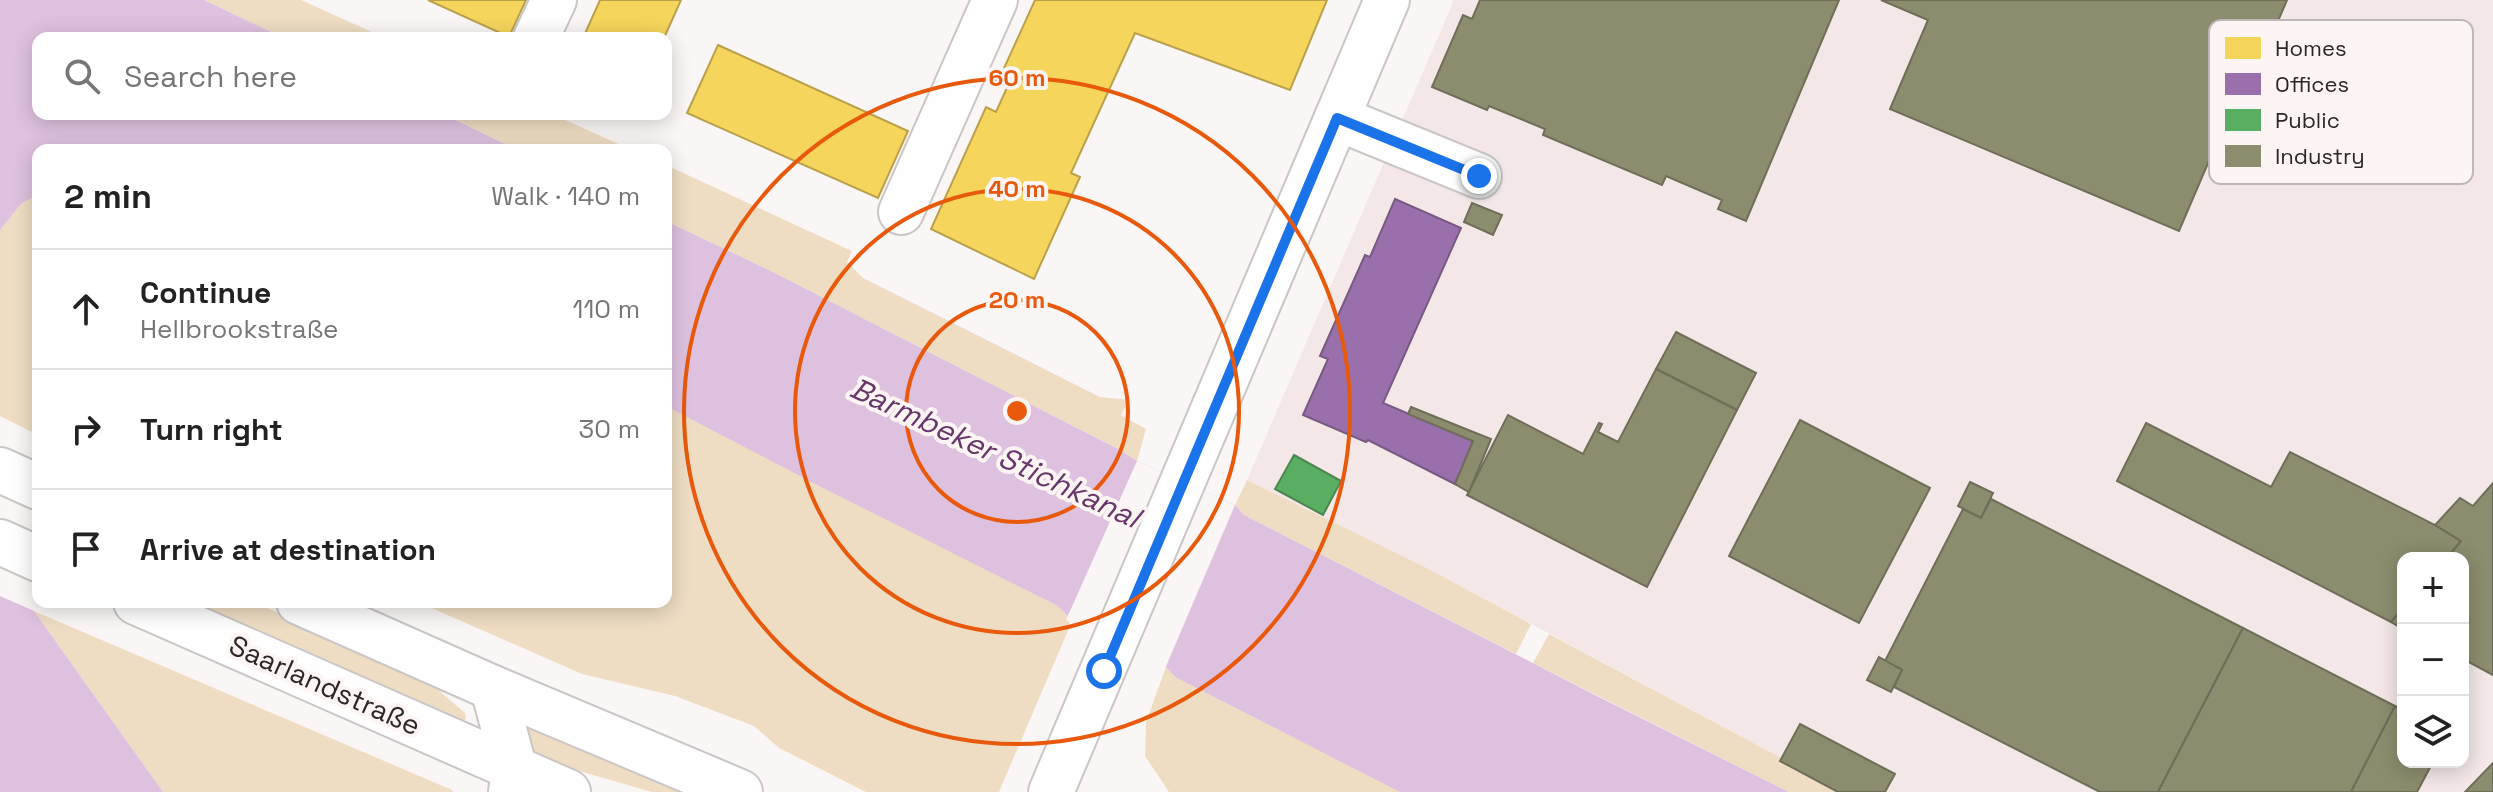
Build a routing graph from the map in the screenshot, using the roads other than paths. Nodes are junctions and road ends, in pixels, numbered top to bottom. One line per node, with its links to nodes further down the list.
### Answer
1 (554, 0): 4 (street)
2 (995, 0): 7 (street)
3 (1387, 0): 5 (street)
4 (539, 32)
5 (1337, 118): 6 (street); 16 (street)
6 (1479, 176)
7 (901, 212)
8 (0, 542): 9 (street)
9 (32, 556)
10 (149, 608): 13 (street, Saarlandstraße)
11 (313, 608): 12 (street)
12 (493, 688): 13 (street); 15 (street)
13 (512, 780): 14 (street, Saarlandstraße)
14 (568, 792)
15 (740, 792)
16 (1051, 792)

